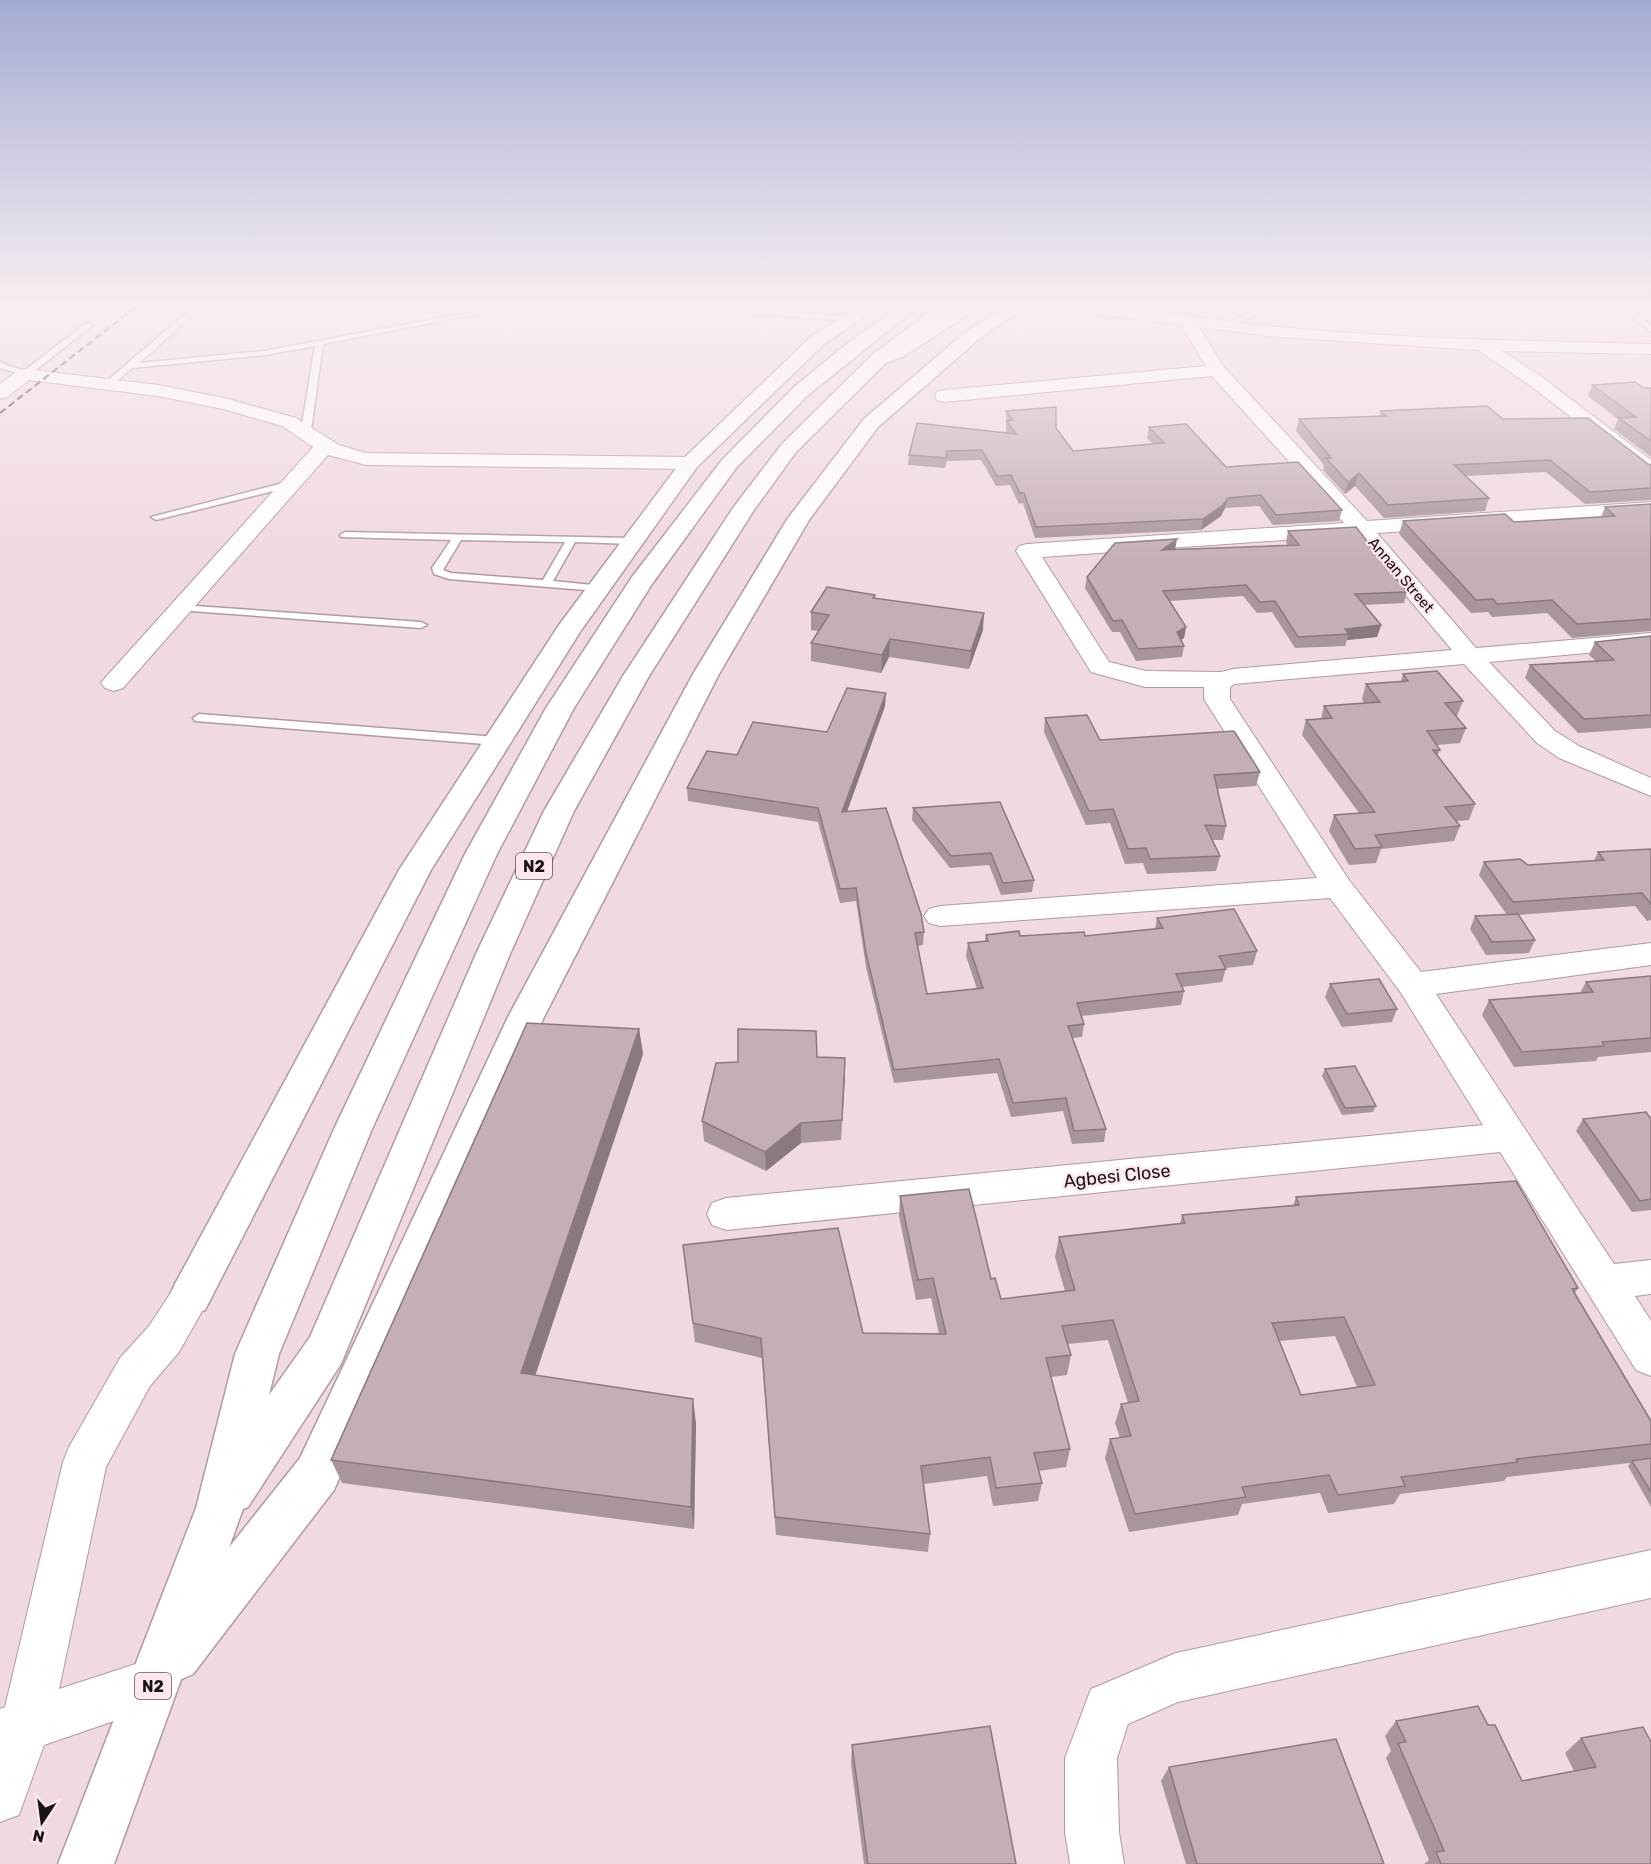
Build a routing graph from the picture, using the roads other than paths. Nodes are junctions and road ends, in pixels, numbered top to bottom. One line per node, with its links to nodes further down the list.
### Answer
1 (150, 389): 11 (street)
2 (312, 389): 11 (lane)
3 (767, 389): 13 (main road)
4 (803, 389): 44 (main road, N2)
5 (849, 389): 44 (main road, N2)
6 (910, 389): 46 (main road)
7 (1018, 389): 10 (street)
8 (1234, 389): 18 (street, Annan Street)
9 (1545, 389): 14 (street)
10 (944, 396)
11 (306, 430): 12 (street)
12 (325, 446): 13 (street); 15 (street)
13 (690, 463): 22 (main road)
14 (1651, 470)
15 (291, 484): 17 (lane); 25 (street)
16 (1651, 508): 18 (street)
17 (156, 517)
18 (1362, 529): 28 (street, Annan Street); 29 (street)
19 (345, 535): 20 (lane)
20 (458, 537): 21 (lane); 23 (lane)
21 (572, 539): 22 (lane); 23 (lane)
22 (632, 541): 24 (main road)
23 (546, 584): 24 (lane)
24 (598, 588): 32 (main road)
25 (181, 608): 26 (lane); 30 (street)
26 (421, 625)
27 (1651, 640): 28 (street)
28 (1470, 656): 29 (street); 33 (street, Annan Street)
29 (1222, 680): 34 (street)
30 (114, 683)
31 (199, 718): 32 (lane)
32 (497, 741): 42 (main road)
33 (1651, 788)
34 (1338, 887): 35 (street); 37 (street)
35 (940, 916)
36 (1651, 954): 37 (street)
37 (1413, 985): 38 (street)
38 (1508, 1137): 39 (street, Agbesi Close); 41 (street)
39 (726, 1214)
40 (1651, 1277): 41 (street)
41 (1604, 1283): 43 (street)
42 (190, 1297): 47 (street)
43 (1651, 1357)
44 (220, 1508): 46 (main road, N2)
45 (1651, 1574): 50 (street)
46 (154, 1683): 47 (street); 49 (main road, N2)
47 (13, 1730): 48 (street)
48 (0, 1796)
49 (86, 1864)
50 (1097, 1864)

